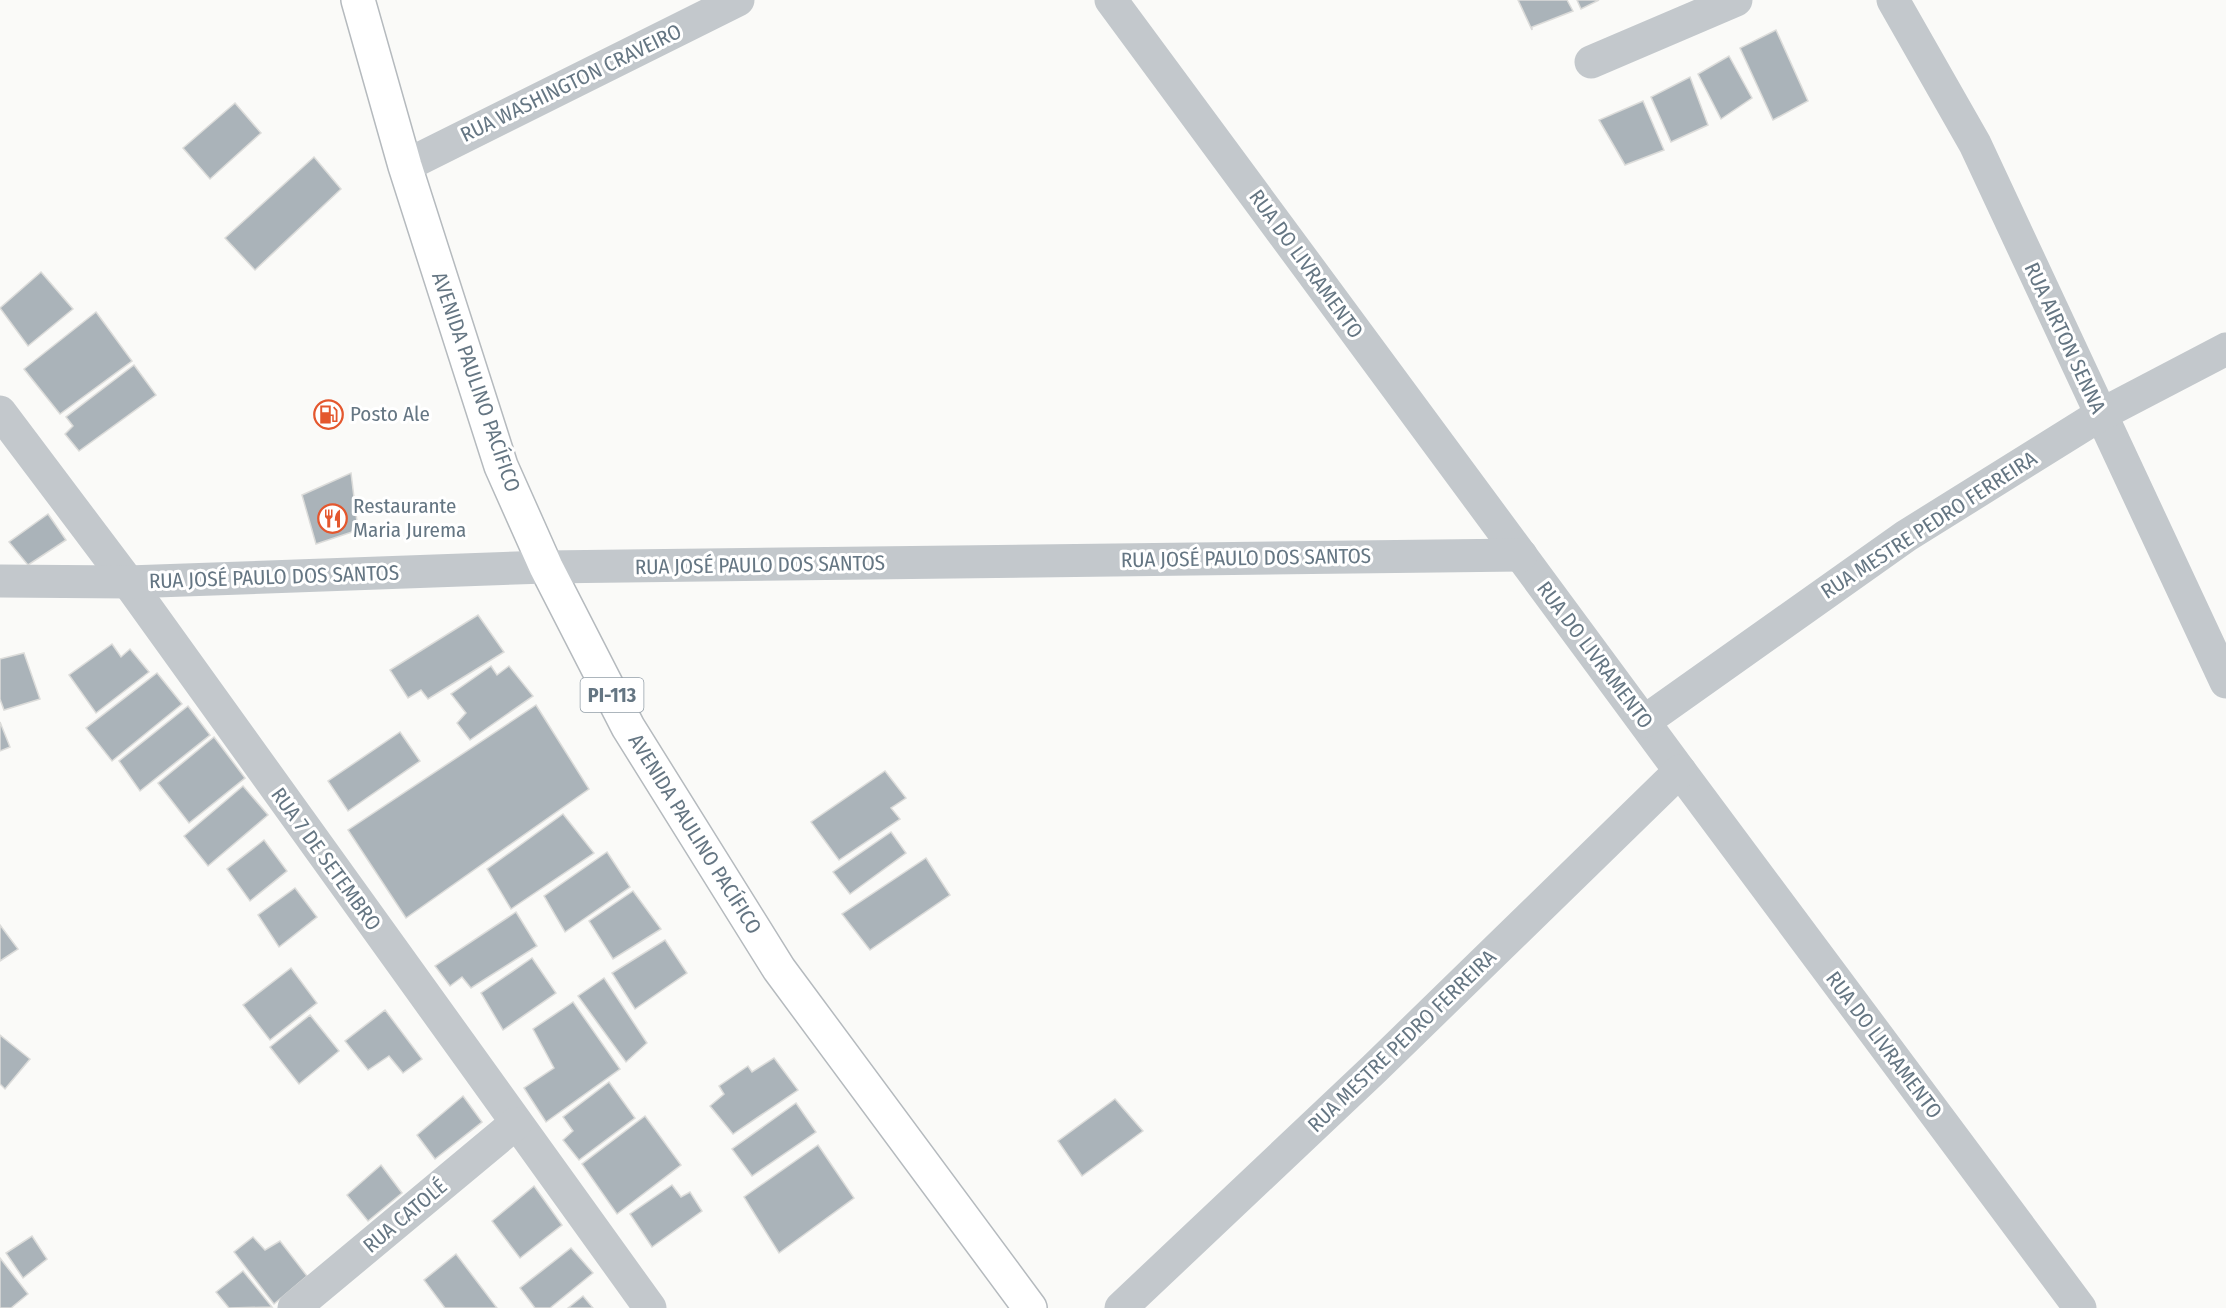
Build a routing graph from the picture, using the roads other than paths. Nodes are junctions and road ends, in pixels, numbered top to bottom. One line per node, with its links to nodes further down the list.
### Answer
1 (358, 0): 7 (main road, AVENIDA PAULINO PACÍFICO / PI-113)
2 (738, 0): 7 (street, RUA WASHINGTON CRAVEIRO)
3 (1111, 0): 11 (street, RUA DO LIVRAMENTO)
4 (1736, 0): 6 (street)
5 (1893, 0): 10 (street, RUA AIRTON SENNA)
6 (1591, 62)
7 (405, 165): 12 (main road, AVENIDA PAULINO PACÍFICO / PI-113)
8 (2226, 348): 10 (street, RUA MESTRE PEDRO FERREIRA)
9 (0, 412): 14 (street, RUA 7 DE SETEMBRO)
10 (2100, 415): 15 (street, RUA AIRTON SENNA); 16 (street, RUA MESTRE PEDRO FERREIRA)
11 (1521, 555): 12 (street, RUA JOSÉ PAULO DOS SANTOS); 16 (street, RUA DO LIVRAMENTO)
12 (546, 567): 14 (street, RUA JOSÉ PAULO DOS SANTOS); 21 (main road, AVENIDA PAULINO PACÍFICO / PI-113)
13 (0, 581): 14 (street, RUA JOSÉ PAULO DOS SANTOS)
14 (128, 582): 18 (street, RUA 7 DE SETEMBRO)
15 (2226, 682)
16 (1645, 721): 17 (street, RUA DO LIVRAMENTO)
17 (1680, 771): 22 (street, RUA MESTRE PEDRO FERREIRA); 23 (street, RUA DO LIVRAMENTO)
18 (516, 1124): 19 (street, RUA CATOLÉ); 20 (street, RUA 7 DE SETEMBRO)
19 (294, 1308)
20 (650, 1308)
21 (1030, 1308)
22 (1121, 1308)
23 (2080, 1308)

